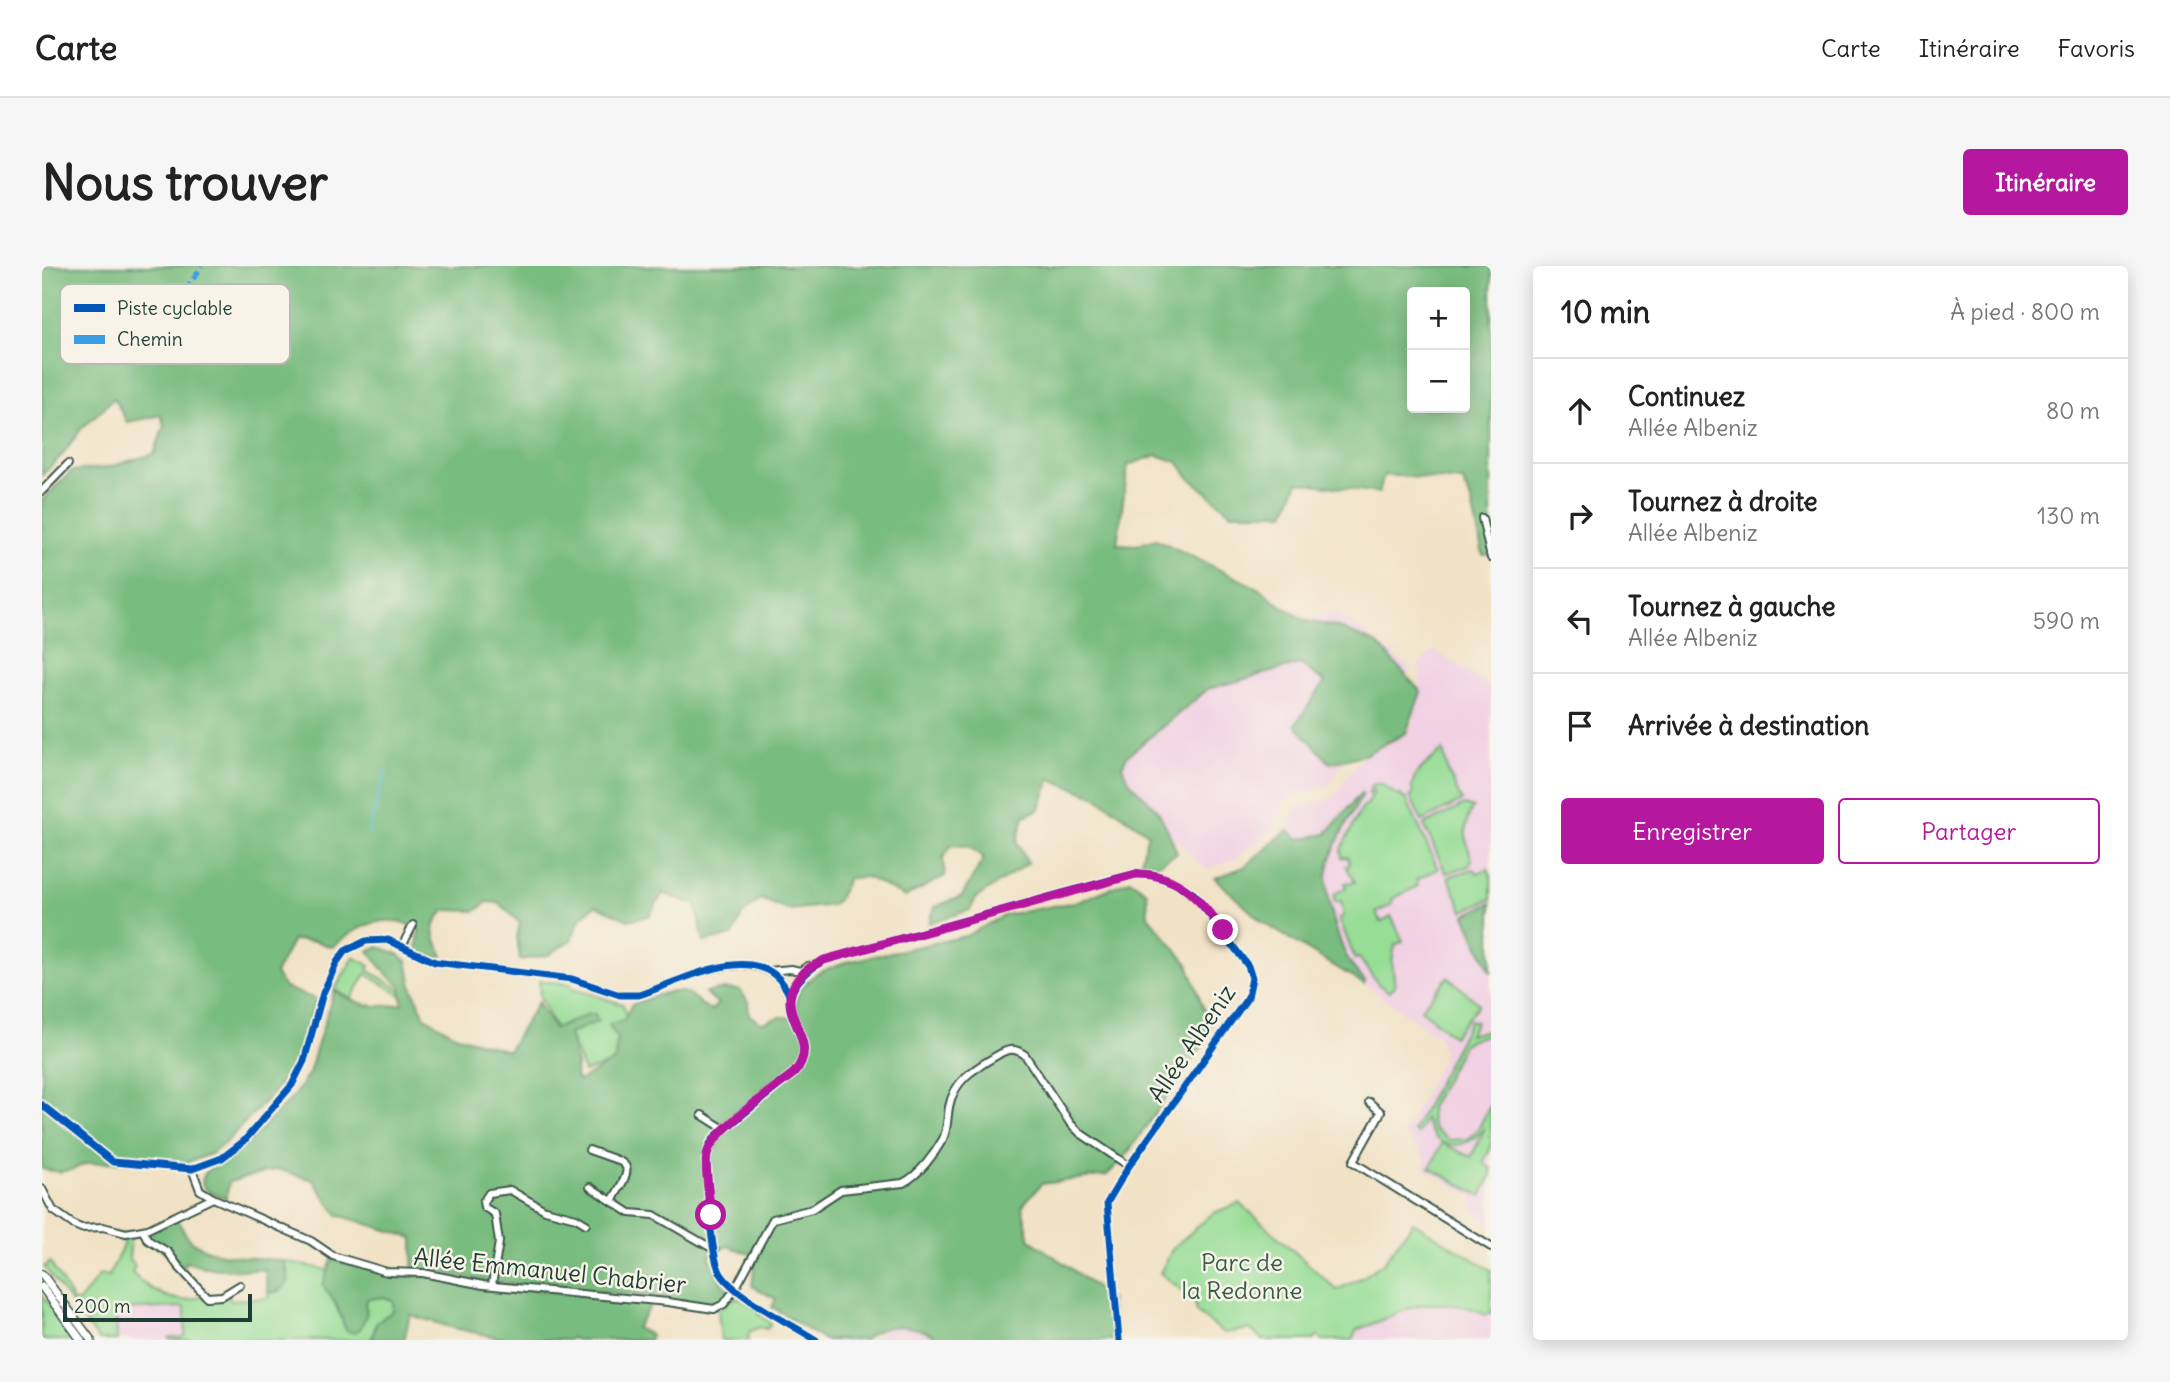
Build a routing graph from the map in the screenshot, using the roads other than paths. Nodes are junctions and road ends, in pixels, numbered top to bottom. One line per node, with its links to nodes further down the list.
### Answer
1 (68, 464): 2 (street)
2 (42, 491)
3 (1482, 518): 4 (street)
4 (1491, 558)
5 (413, 925): 6 (street)
6 (402, 946): 8 (street); 18 (street)
7 (824, 960): 9 (street); 10 (street, Allée Albeniz); 17 (street, Allée Albeniz)
8 (766, 971): 9 (street); 11 (street)
9 (800, 971): 10 (street, Allée Albeniz)
10 (799, 981): 11 (street, Allée Albeniz)
11 (790, 998): 15 (street)
12 (1369, 1102): 25 (street)
13 (42, 1105): 18 (street)
14 (702, 1115): 15 (street)
15 (724, 1129): 26 (street)
16 (589, 1150): 22 (street)
17 (1129, 1166): 31 (street, Allée Emmanuel Chabrier); 35 (street, Allée Albeniz)
18 (192, 1169): 21 (street, Allée Emmanuel Chabrier)
19 (590, 1187): 22 (street)
20 (42, 1189): 24 (street)
21 (213, 1198): 24 (street); 29 (street, Allée Emmanuel Chabrier)
22 (612, 1201): 26 (street)
23 (586, 1224): 29 (street)
24 (143, 1231): 28 (street)
25 (1491, 1247)
26 (715, 1250): 31 (street)
27 (42, 1274): 33 (street)
28 (240, 1285)
29 (492, 1285): 31 (street, Allée Emmanuel Chabrier)
30 (42, 1287): 32 (street)
31 (735, 1289): 34 (street)
32 (81, 1340)
33 (91, 1340)
34 (816, 1340)
35 (1119, 1340)

